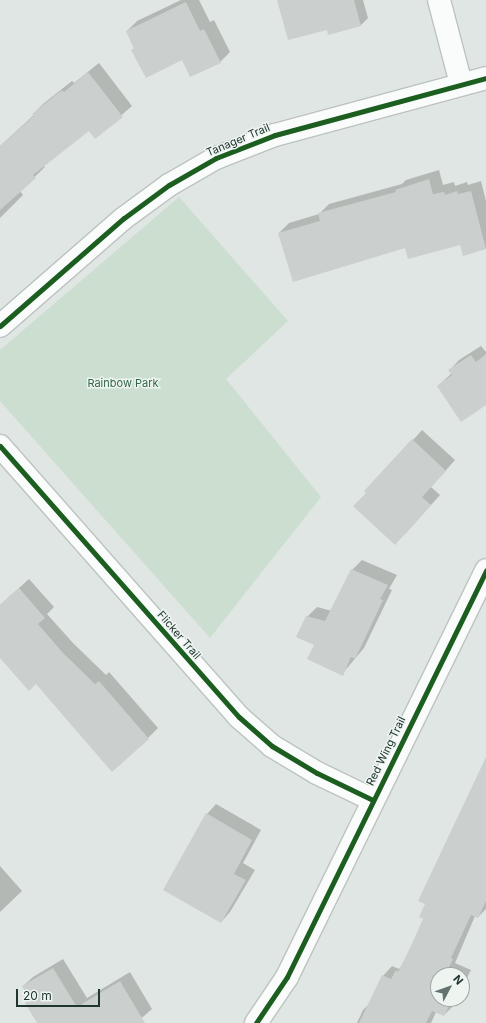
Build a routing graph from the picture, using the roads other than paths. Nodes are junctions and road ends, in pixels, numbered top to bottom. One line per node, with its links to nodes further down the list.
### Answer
1 (439, 0): 3 (street)
2 (486, 78): 3 (street, Tanager Trail)
3 (461, 84): 4 (street, Tanager Trail)
4 (0, 326)
5 (0, 446): 7 (street, Flicker Trail)
6 (486, 570): 7 (street, Red Wing Trail)
7 (374, 800): 8 (street, Red Wing Trail)
8 (256, 1023)

